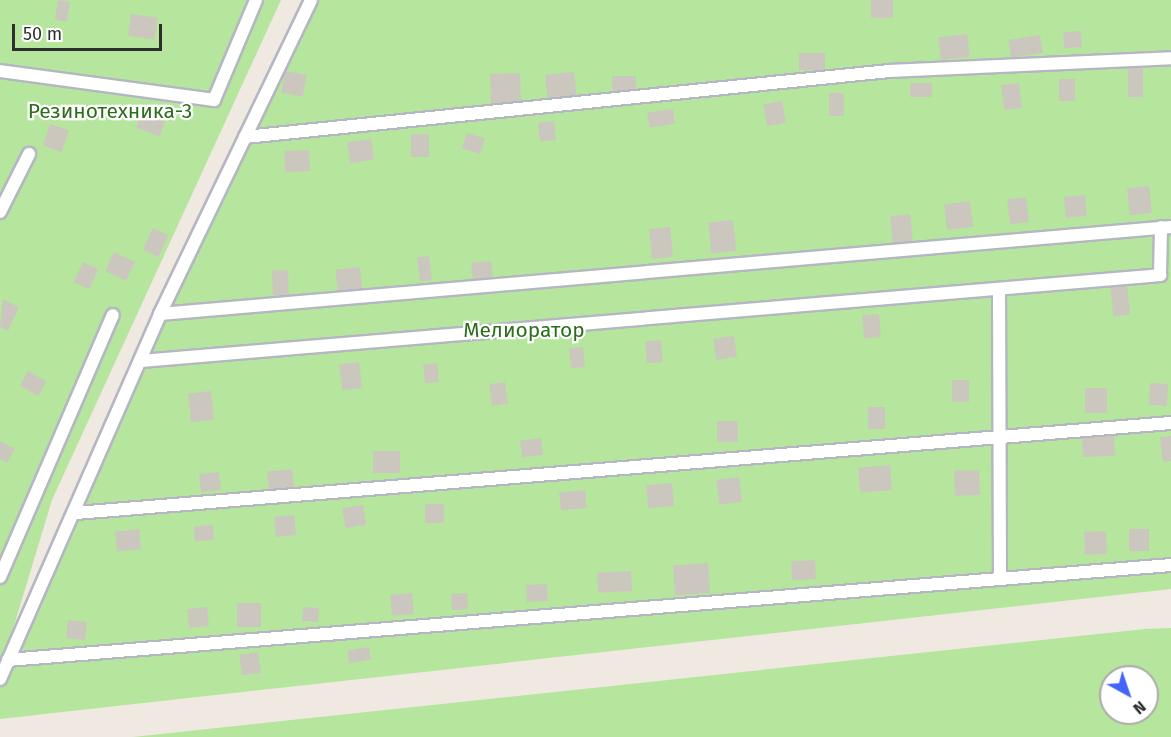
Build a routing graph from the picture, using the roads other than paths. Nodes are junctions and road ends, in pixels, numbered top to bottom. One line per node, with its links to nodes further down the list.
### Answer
1 (256, 0): 4 (lane)
2 (311, 0): 5 (lane)
3 (1171, 58): 5 (lane)
4 (0, 71)
5 (244, 137): 10 (lane)
6 (29, 154): 7 (lane)
7 (0, 212)
8 (1166, 227): 9 (lane); 10 (lane)
9 (999, 290): 12 (lane); 14 (lane)
10 (160, 314): 12 (lane)
11 (113, 315): 18 (lane)
12 (141, 362): 15 (lane)
13 (1171, 423): 14 (lane)
14 (1000, 437): 15 (lane); 17 (lane)
15 (76, 513): 19 (lane)
16 (1171, 565): 17 (lane)
17 (1000, 576): 19 (lane)
18 (0, 577)
19 (8, 660): 20 (lane)
20 (0, 679)

